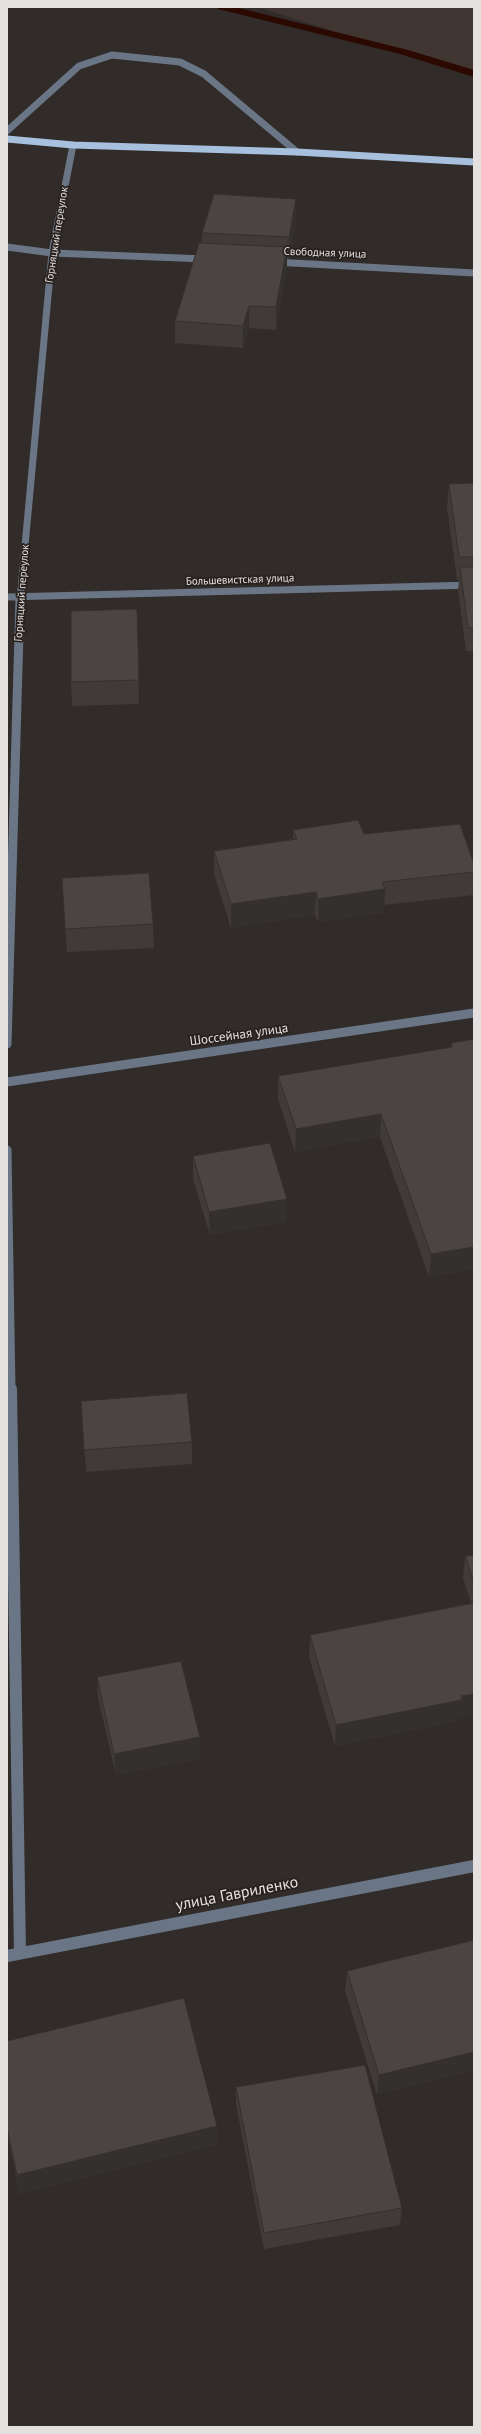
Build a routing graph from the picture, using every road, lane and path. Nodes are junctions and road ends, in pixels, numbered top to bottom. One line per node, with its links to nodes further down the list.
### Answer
1 (7, 131): 4 (street)
2 (7, 139): 3 (main road)
3 (73, 145): 4 (main road); 7 (street, Горняцкий переулок)
4 (298, 152): 5 (main road)
5 (474, 162)
6 (7, 247): 7 (street)
7 (52, 253): 8 (street); 13 (street, Горняцкий переулок)
8 (217, 260)
9 (264, 262): 10 (street, Свободная улица)
10 (474, 273)
11 (474, 585): 13 (street, Большевистская улица)
12 (7, 597): 13 (street, Большевистская улица)
13 (20, 597): 15 (street, Горняцкий переулок)
14 (474, 1013): 16 (street, Шоссейная улица)
15 (7, 1044)
16 (7, 1082)
17 (7, 1150): 19 (street)
18 (474, 1866): 19 (street, улица Гавриленко)
19 (20, 1953): 20 (street, улица Гавриленко)
20 (7, 1956)

